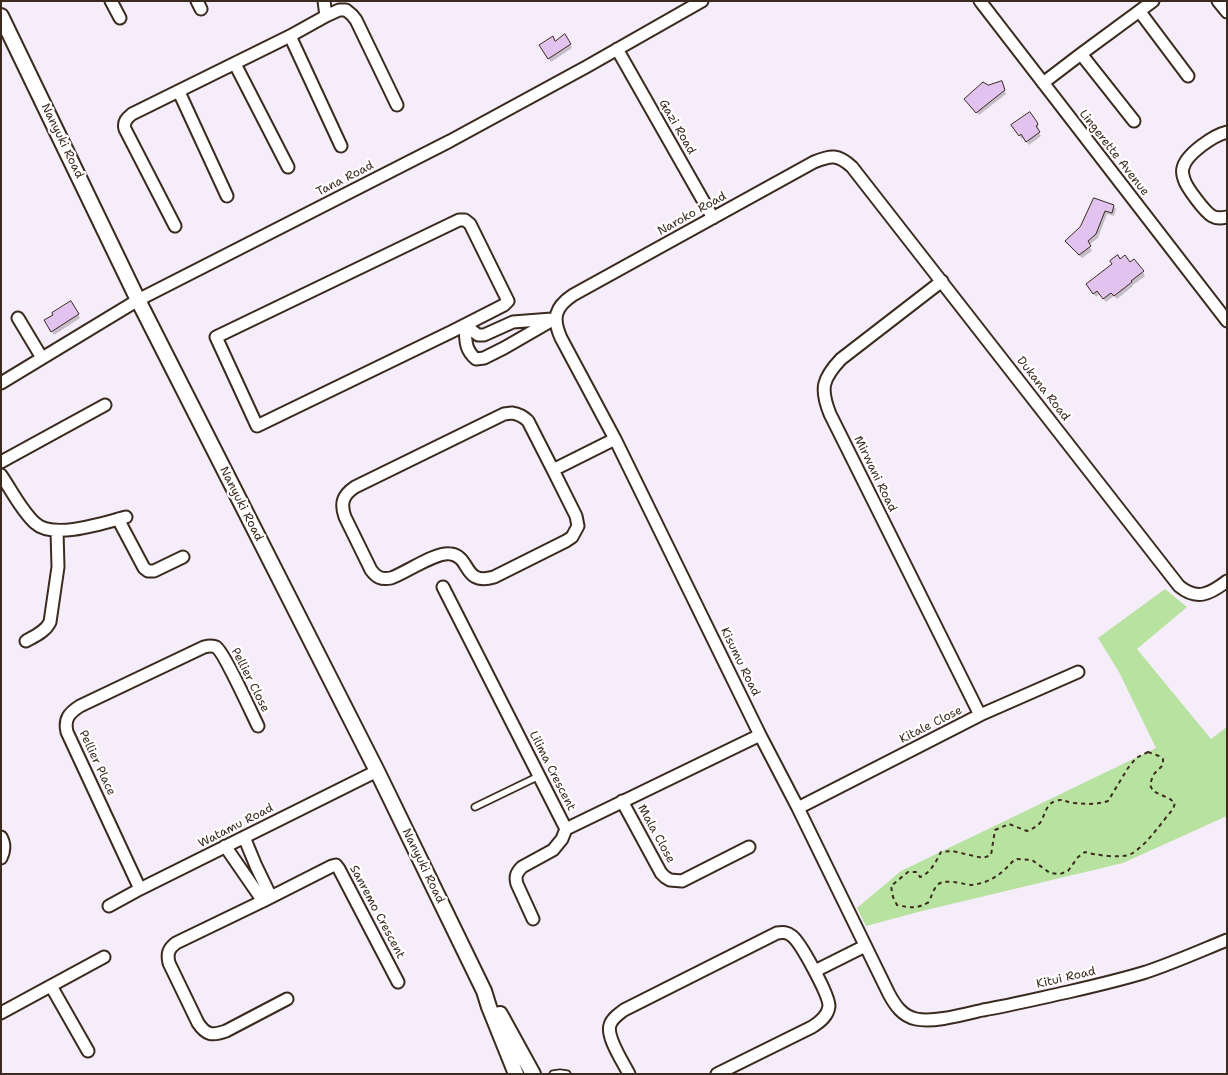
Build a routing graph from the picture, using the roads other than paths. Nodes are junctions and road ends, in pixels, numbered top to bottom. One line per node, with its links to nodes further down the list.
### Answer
1 (110, 1): 11 (street)
2 (324, 1): 10 (street)
3 (702, 1): 13 (street, Tana Road)
4 (980, 1): 17 (street, Lingerette Avenue)
5 (1153, 1): 7 (street)
6 (1218, 1): 8 (street)
7 (1140, 12): 14 (street); 16 (street)
8 (1227, 12)
9 (1, 16): 30 (street, Nanyuki Road)
10 (326, 16): 12 (street); 19 (street)
11 (120, 18)
12 (290, 36): 15 (street); 22 (street)
13 (617, 49): 27 (street, Gazi Road); 30 (street, Tana Road)
14 (1081, 54): 17 (street); 20 (street)
15 (235, 64): 18 (street); 23 (street)
16 (1188, 76)
17 (1043, 83): 34 (street, Lingerette Avenue)
18 (179, 92): 25 (street); 28 (street)
19 (397, 105)
20 (1134, 121)
21 (1227, 132): 26 (street)
22 (341, 146)
23 (288, 167)
24 (852, 167): 27 (street, Naroko Road); 29 (street, Dukana Road)
25 (227, 196)
26 (1227, 217)
27 (713, 218): 32 (street, Naroko Road)
28 (175, 226)
29 (942, 280): 46 (street, Dukana Road); 51 (street, Mirwani Road)
30 (138, 300): 37 (street, Tana Road); 54 (street, Nanyuki Road)
31 (18, 318): 37 (street)
32 (556, 318): 33 (street); 36 (street); 40 (street, Kisumu Road)
33 (519, 321): 35 (street); 36 (lane)
34 (1227, 321)
35 (465, 325): 35 (street); 36 (street)
36 (527, 335)
37 (42, 358): 38 (street, Tana Road)
38 (1, 383)
39 (105, 405): 41 (street)
40 (614, 439): 42 (street); 53 (street, Kisumu Road)
41 (1, 462)
42 (553, 470): 42 (street)
43 (1, 475): 44 (street)
44 (57, 531): 45 (street); 48 (street)
45 (183, 557)
46 (1227, 581)
47 (443, 587): 55 (street, Lilima Crescent)
48 (26, 640)
49 (216, 647): 52 (street, Pellier Close); 65 (street, Pellier Place)
50 (1078, 672): 51 (street, Kitale Close)
51 (980, 716): 58 (street, Kitale Close)
52 (258, 726)
53 (760, 735): 56 (street, Lilima Crescent); 58 (street, Kisumu Road)
54 (376, 771): 61 (street, Watamu Road); 75 (street, Nanyuki Road)
55 (539, 776): 57 (lane); 59 (street, Lilima Crescent)
56 (622, 801): 59 (street, Lilima Crescent); 63 (street, Mala Close)
57 (475, 807)
58 (798, 808): 70 (street, Kisumu Road)
59 (566, 829): 68 (street)
60 (1, 837): 64 (street)
61 (244, 837): 62 (street, Watamu Road); 66 (street)
62 (226, 846): 65 (street, Watamu Road); 66 (street)
63 (749, 847)
64 (1, 858)
65 (140, 889): 67 (street, Watamu Road)
66 (267, 899): 73 (street, Sanremo Crescent); 76 (street, Sanremo Crescent)
67 (109, 906)
68 (533, 919)
69 (1227, 940): 78 (street, Kitui Road)
70 (865, 946): 72 (street); 78 (street, Kisumu Road)
71 (104, 957): 74 (street)
72 (815, 971): 84 (street); 85 (street)
73 (398, 982)
74 (51, 986): 77 (street); 79 (street)
75 (484, 991): 80 (street, Nanyuki Road); 81 (street, Nanyuki Road)
76 (287, 999)
77 (1, 1014)
78 (906, 1015)
79 (88, 1051)
80 (516, 1074)
81 (533, 1074)
82 (553, 1074): 83 (lane)
83 (567, 1074)
84 (628, 1074)
85 (717, 1074)

